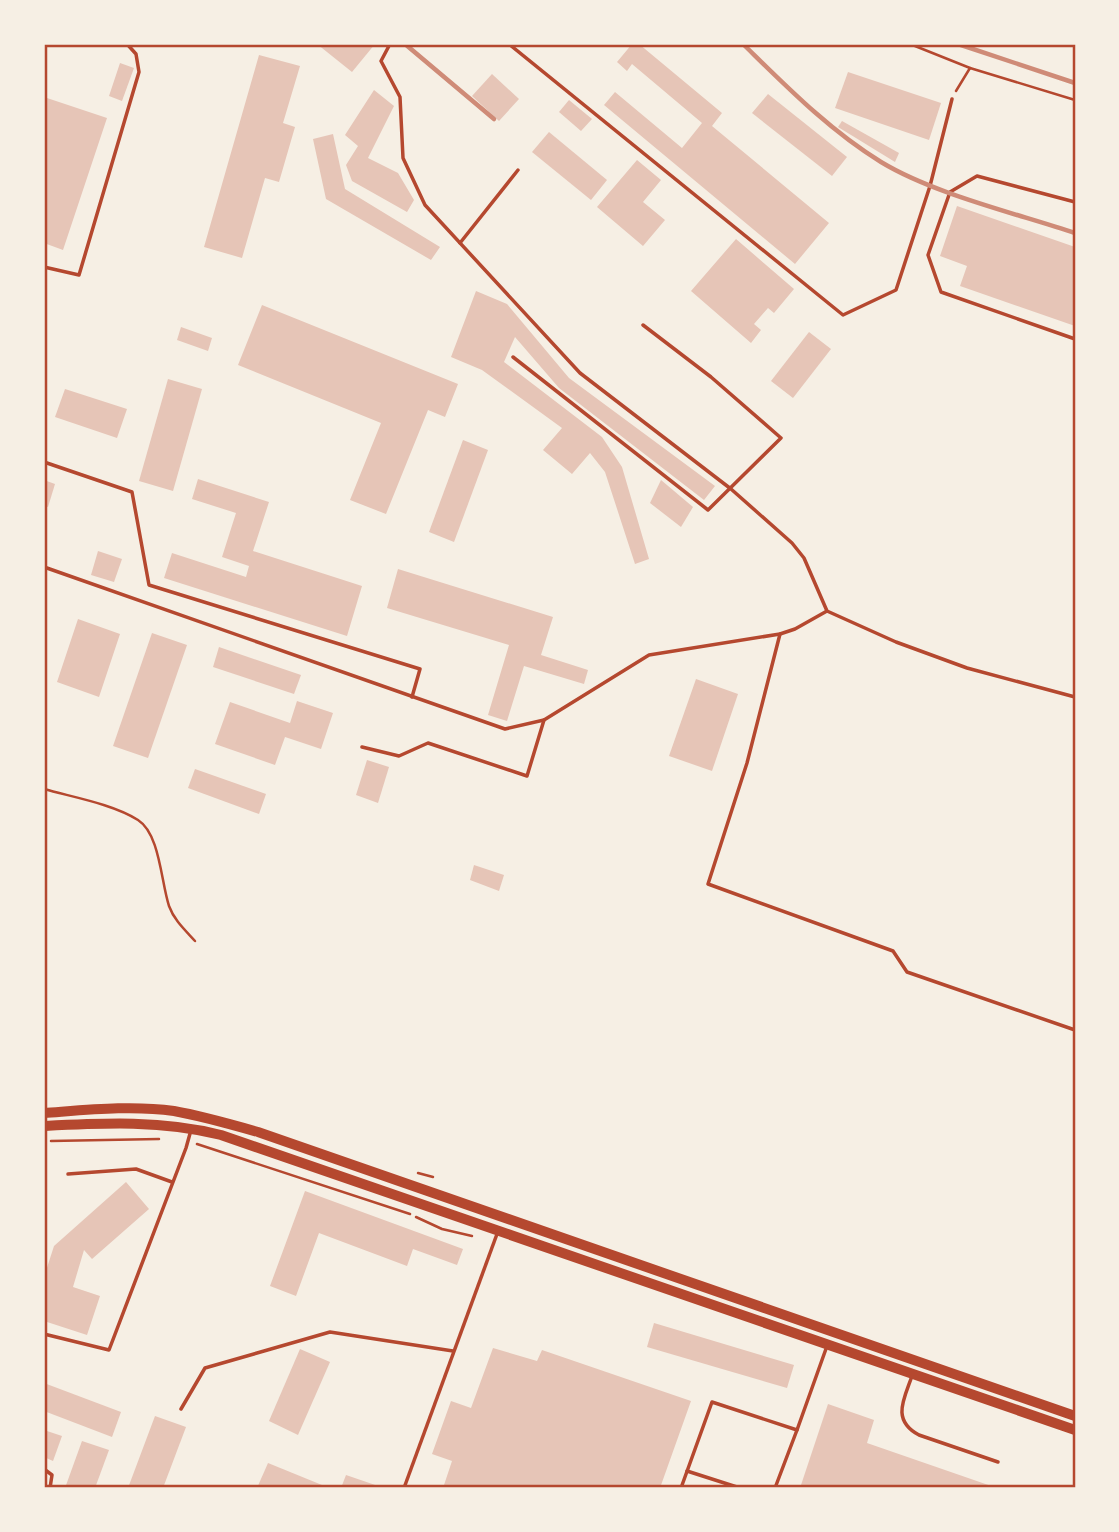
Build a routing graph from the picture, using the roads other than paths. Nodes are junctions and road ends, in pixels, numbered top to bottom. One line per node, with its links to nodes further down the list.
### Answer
1 (127, 44): 8 (lane)
2 (390, 44): 7 (lane)
3 (509, 44): 4 (lane)
4 (951, 99)
5 (518, 170): 7 (lane)
6 (1075, 202): 10 (lane)
7 (460, 243): 13 (lane)
8 (44, 267)
9 (643, 325): 13 (lane)
10 (1075, 339)
11 (513, 357): 13 (lane)
12 (44, 462): 18 (lane)
13 (731, 489): 15 (lane)
14 (44, 567): 18 (lane)
15 (827, 611): 16 (lane); 17 (lane)
16 (780, 634): 19 (lane); 21 (lane)
17 (1075, 696)
18 (412, 697): 19 (lane)
19 (544, 720): 20 (lane)
20 (362, 747)
21 (1075, 1030)
22 (44, 1113): 28 (main road)
23 (44, 1126): 24 (main road); 25 (lane)
24 (192, 1128): 27 (lane); 29 (main road)
25 (44, 1142)
26 (68, 1174): 27 (lane)
27 (172, 1182): 31 (lane)
28 (503, 1219): 29 (main road); 30 (main road)
29 (497, 1237): 32 (main road); 33 (lane)
30 (832, 1332): 32 (main road); 36 (main road)
31 (44, 1335)
32 (828, 1344): 34 (main road); 37 (lane)
33 (453, 1351): 35 (lane); 43 (lane)
34 (913, 1374): 38 (main road); 39 (lane)
35 (181, 1409)
36 (1075, 1416)
37 (797, 1430): 41 (lane); 46 (lane)
38 (1075, 1430)
39 (998, 1462)
40 (44, 1469): 42 (lane)
41 (687, 1471): 44 (lane); 45 (lane)
42 (50, 1488)
43 (404, 1488)
44 (681, 1488)
45 (740, 1488)
46 (775, 1488)

